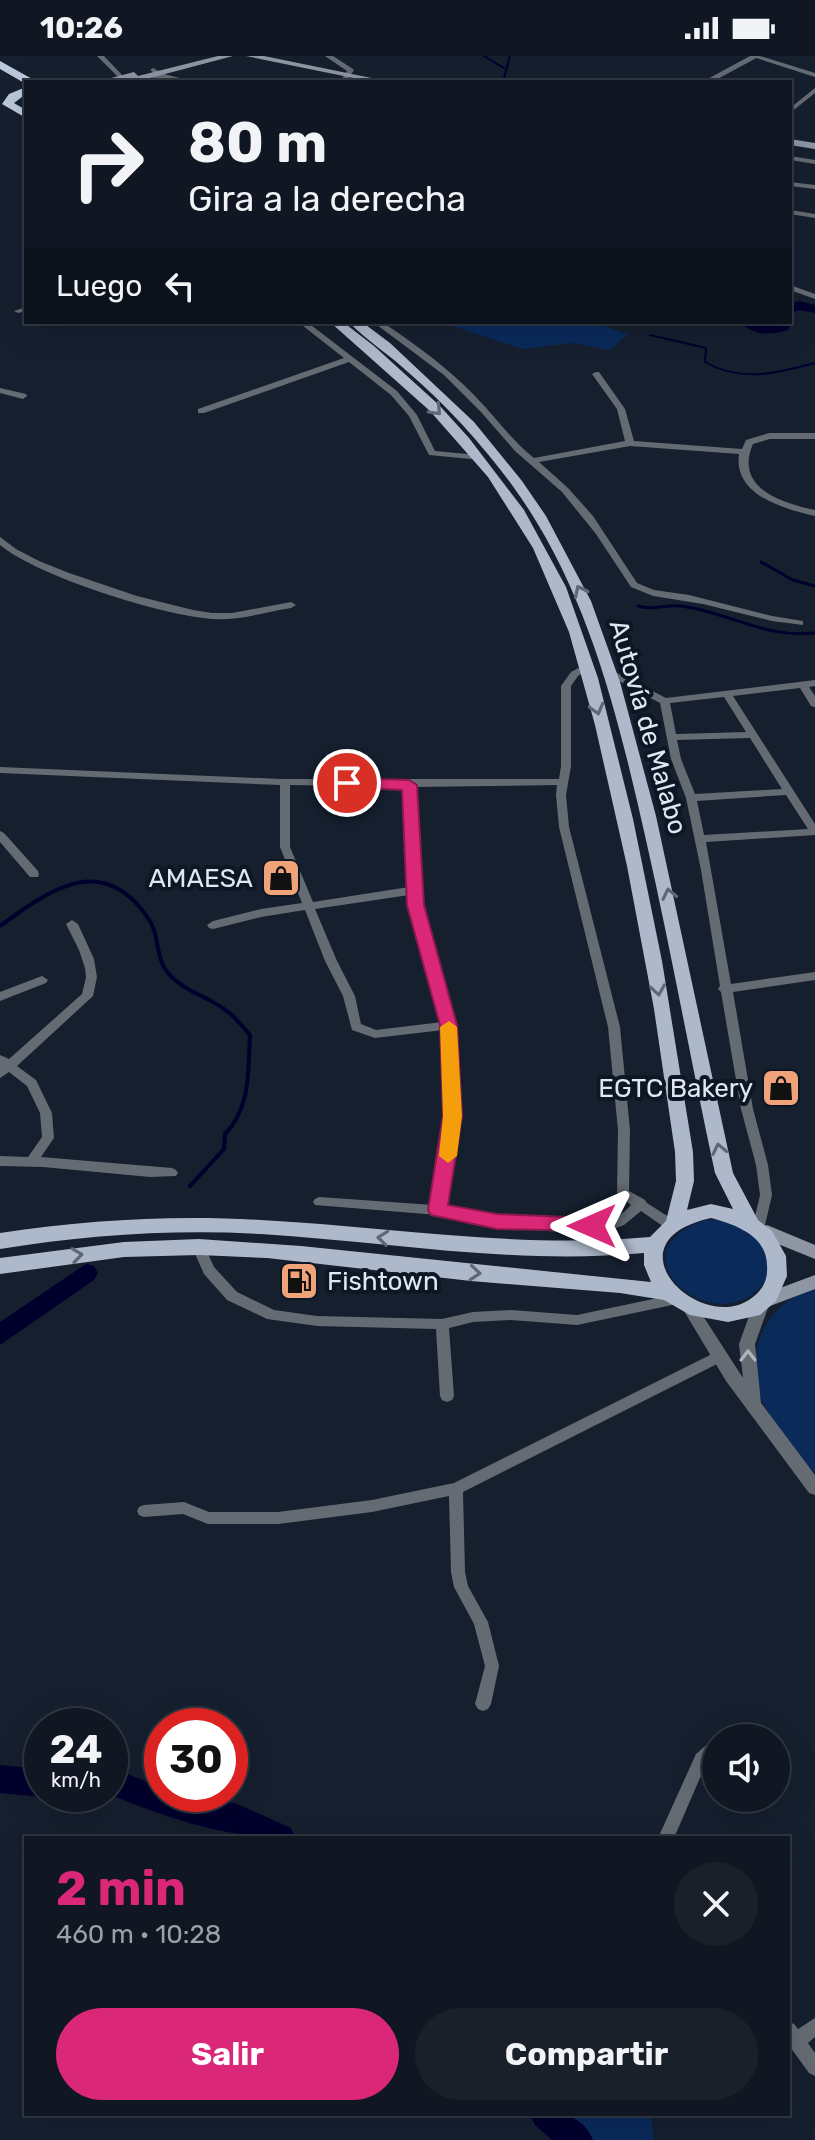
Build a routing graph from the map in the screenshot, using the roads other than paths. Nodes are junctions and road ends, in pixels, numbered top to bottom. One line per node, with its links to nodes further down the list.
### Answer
1 (100, 56): 13 (street)
2 (197, 56): 8 (main road)
3 (229, 56): 8 (main road)
4 (250, 56): 11 (main road)
5 (328, 56): 11 (street)
6 (754, 56): 9 (street); 16 (street)
7 (0, 64): 12 (highway)
8 (158, 73): 13 (main road); 14 (street); 15 (street)
9 (815, 75)
10 (0, 78): 19 (highway)
11 (346, 79)
12 (27, 80)
13 (123, 80)
14 (150, 80)
15 (184, 80)
16 (710, 80)
17 (815, 90): 20 (street)
18 (24, 92): 19 (highway)
19 (6, 106): 21 (highway)
20 (792, 109)
21 (24, 118)
22 (792, 142): 23 (main road)
23 (815, 146)
24 (792, 158): 25 (street)
25 (815, 162)
26 (792, 184): 27 (street)
27 (815, 187)
28 (792, 214): 29 (street)
29 (815, 216)
30 (792, 288): 31 (street)
31 (815, 297)
32 (305, 324): 36 (street)
33 (338, 324): 44 (main road, Autovía de Malabo, one-way to 44)
34 (357, 324): 51 (main road, Autovía de Malabo, one-way to 34)
35 (380, 324): 45 (street)
36 (349, 359): 40 (street); 44 (street)
37 (596, 374): 42 (street)
38 (0, 390): 39 (street)
39 (23, 396)
40 (201, 411)
41 (815, 436): 43 (street)
42 (630, 443): 43 (street); 45 (street)
43 (743, 452): 46 (street)
44 (478, 458): 50 (main road, Autovía de Malabo)
45 (532, 461): 49 (street)
46 (815, 513)
47 (1, 543): 48 (street)
48 (291, 605)
49 (800, 623)
50 (586, 667): 61 (street); 85 (main road, Autovía de Malabo, one-way to 85)
51 (611, 673): 55 (street); 86 (main road, Autovía de Malabo, one-way to 51)
52 (815, 683): 53 (street)
53 (802, 684): 54 (street); 56 (street)
54 (728, 696): 55 (street); 57 (street)
55 (665, 701): 58 (street)
56 (815, 704)
57 (750, 735): 58 (street); 63 (street)
58 (671, 737): 64 (street)
59 (0, 770): 60 (street)
60 (285, 782): 62 (street); 70 (street)
61 (564, 782): 62 (street); 83 (street)
62 (409, 785): 69 (street)
63 (787, 792): 64 (street); 65 (street)
64 (691, 798): 67 (street)
65 (815, 832): 67 (street)
66 (0, 835): 68 (street)
67 (699, 839): 75 (street)
68 (34, 874)
69 (415, 890): 70 (street); 77 (street)
70 (310, 905): 72 (street); 77 (street)
71 (72, 924): 78 (street)
72 (213, 925)
73 (815, 976): 75 (street)
74 (42, 980): 76 (street)
75 (724, 989): 86 (street)
76 (0, 997)
77 (449, 1025): 84 (street)
78 (2, 1066): 79 (street)
79 (32, 1160): 80 (street); 81 (street)
80 (0, 1161)
81 (172, 1173)
82 (319, 1202): 84 (street)
83 (641, 1203): 84 (street); 85 (street)
84 (438, 1210)
85 (673, 1223): 86 (main road); 88 (main road)
86 (758, 1225): 90 (main road); 94 (main road)
87 (0, 1241): 88 (main road, one-way to 87)
88 (656, 1244): 93 (main road)
89 (198, 1247): 91 (main road, one-way to 89); 93 (main road, one-way to 93); 95 (street)
90 (815, 1252)
91 (0, 1266)
92 (815, 1282): 94 (main road)
93 (678, 1300): 94 (main road); 95 (street); 96 (street)
94 (765, 1302): 98 (street, one-way to 94)
95 (442, 1324): 97 (street)
96 (718, 1357): 98 (street); 100 (street)
97 (447, 1396)
98 (754, 1408): 99 (street)
99 (815, 1488)
100 (456, 1489): 101 (street); 102 (street)
101 (144, 1511)
102 (483, 1704)
103 (702, 1758): 104 (street)
104 (667, 1836)
105 (815, 2026): 106 (street)
106 (792, 2035): 107 (street)
107 (815, 2067)

